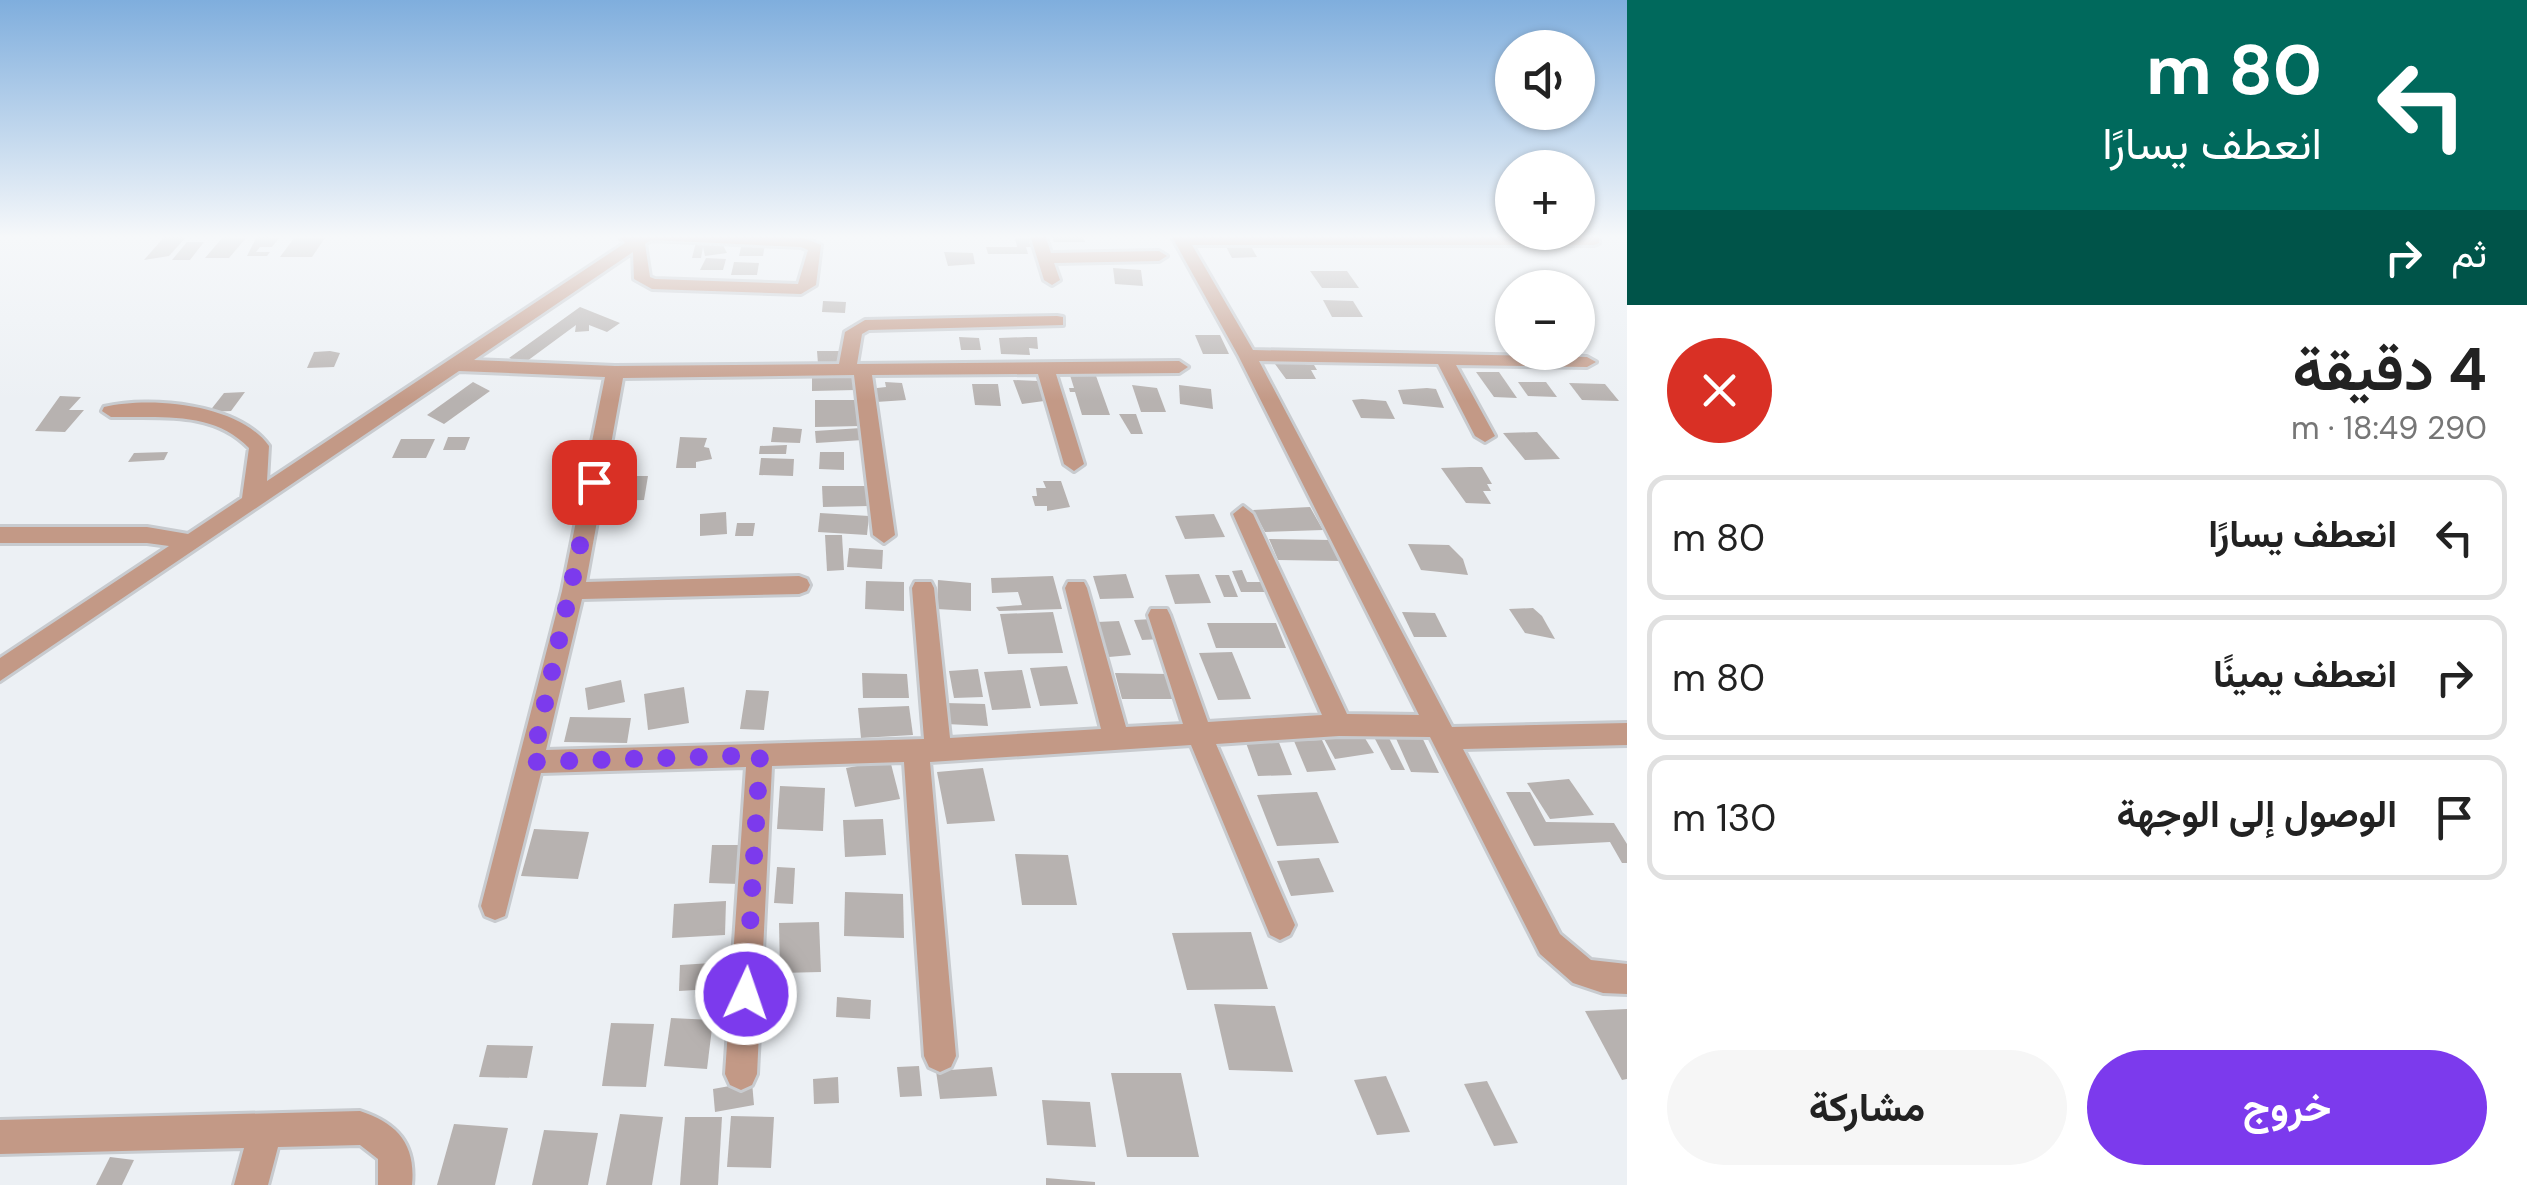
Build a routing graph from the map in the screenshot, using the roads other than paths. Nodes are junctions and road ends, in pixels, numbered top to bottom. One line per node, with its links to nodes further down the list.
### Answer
1 (562, 290): 7 (street)
2 (1211, 290): 4 (street)
3 (1057, 322): 10 (street)
4 (1247, 355): 5 (street); 27 (street)
5 (1444, 359): 6 (street); 13 (street)
6 (1495, 360)
7 (454, 364): 11 (street); 15 (street)
8 (1045, 367): 9 (street); 10 (street); 14 (street)
9 (1179, 367)
10 (854, 370): 11 (street); 18 (street)
11 (615, 372): 23 (street)
12 (111, 411): 15 (street)
13 (1485, 436)
14 (1074, 464)
15 (251, 501): 19 (street)
16 (1243, 514): 26 (street)
17 (0, 535): 19 (street)
18 (884, 535)
19 (190, 542): 25 (street)
20 (798, 586): 23 (street)
21 (923, 588): 31 (street)
22 (1076, 588): 30 (street)
23 (573, 591): 33 (street)
24 (1158, 615): 28 (street)
25 (0, 671)
26 (1339, 725): 27 (street); 28 (street)
27 (1440, 732): 29 (street); 36 (street)
28 (1200, 733): 30 (street); 35 (street)
29 (1627, 734)
30 (1116, 738): 31 (street)
31 (927, 750): 32 (street); 37 (street)
32 (760, 755): 33 (street); 38 (street)
33 (532, 762): 34 (street)
34 (495, 906)
35 (1280, 924)
36 (1627, 979)
37 (940, 1056)
38 (742, 1074)
39 (265, 1132): 40 (street); 41 (street); 42 (street)
40 (0, 1137)
41 (252, 1185)
42 (394, 1185)

